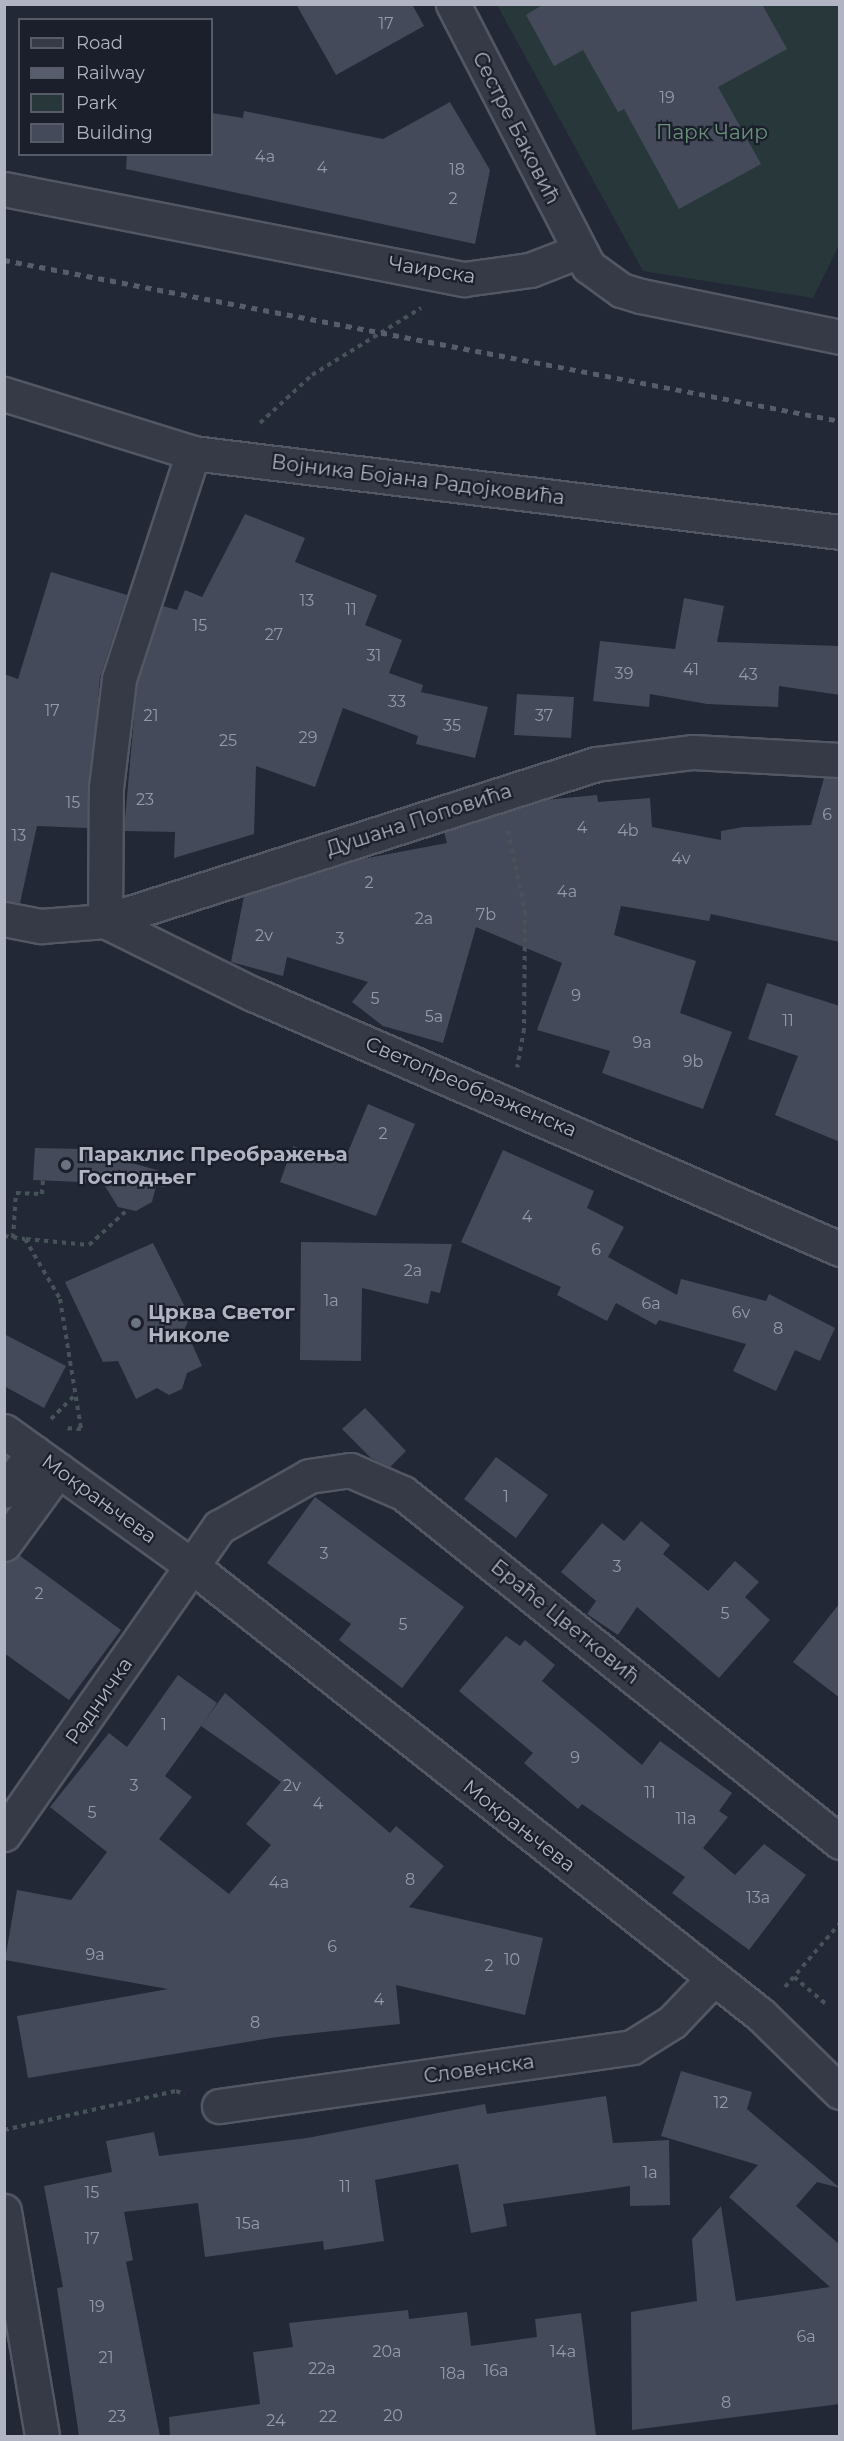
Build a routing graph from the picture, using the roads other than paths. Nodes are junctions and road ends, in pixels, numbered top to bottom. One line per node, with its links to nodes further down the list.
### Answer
1 (453, 4): 3 (street, Сестре Баковић)
2 (4, 189): 3 (street, Чаирска)
3 (579, 251): 4 (street)
4 (840, 337)
5 (4, 394): 6 (street, Војника Бојана Радојковића)
6 (193, 453): 7 (street, Војника Бојана Радојковића); 10 (street)
7 (840, 532)
8 (840, 760): 10 (street, Душана Поповића)
9 (4, 919): 10 (street, Душана Поповића)
10 (105, 921): 11 (street, Светопреображенска)
11 (840, 1249)
12 (4, 1431): 13 (street, Мокрањчева)
13 (46, 1461): 14 (street); 15 (street); 16 (street, Мокрањчева)
14 (4, 1491)
15 (4, 1544)
16 (193, 1567): 17 (street, Радничка); 18 (street, Браће Цветковић); 19 (street, Мокрањчева)
17 (4, 1834)
18 (840, 1842)
19 (712, 1979): 20 (street, Мокрањчева); 21 (street, Словенска)
20 (840, 2092)
21 (219, 2106)
22 (4, 2211): 23 (street)
23 (42, 2436)

